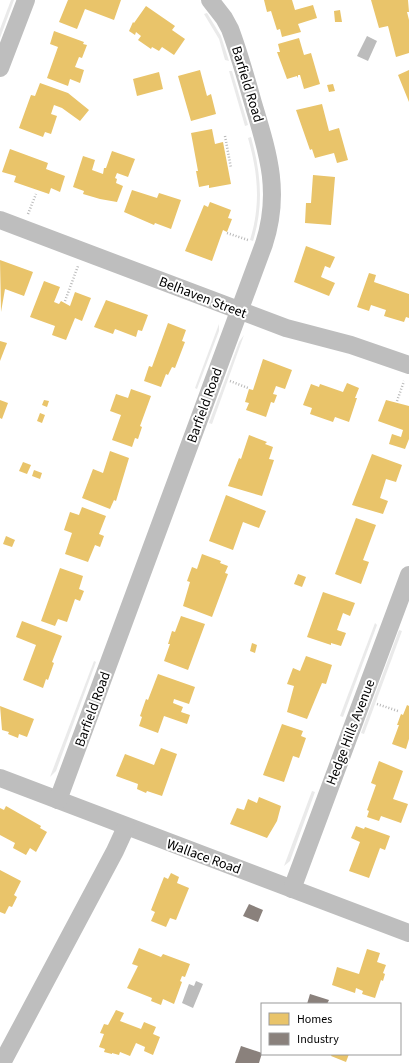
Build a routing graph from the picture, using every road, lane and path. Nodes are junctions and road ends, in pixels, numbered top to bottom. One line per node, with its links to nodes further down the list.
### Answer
1 (26, 0): 3 (street)
2 (213, 3): 13 (street, Barfield Road)
3 (0, 68)
4 (225, 136): 5 (path)
5 (231, 168)
6 (36, 194): 7 (path)
7 (28, 214)
8 (0, 220): 13 (street, Belhaven Street)
9 (227, 233): 10 (path)
10 (248, 240)
11 (78, 266): 12 (path)
12 (65, 302)
13 (239, 311): 14 (street, Belhaven Street); 22 (street, Barfield Road)
14 (407, 373): 17 (path)
15 (230, 381): 16 (path)
16 (248, 388)
17 (397, 401)
18 (409, 575): 24 (street, Hedge Hills Avenue)
19 (377, 704): 20 (path)
20 (398, 711)
21 (0, 778): 22 (street, Wallace Road)
22 (58, 800): 23 (street, Wallace Road)
23 (126, 827): 24 (street, Wallace Road); 26 (street)
24 (292, 889): 25 (street, Wallace Road)
25 (409, 933)
26 (2, 1063)

